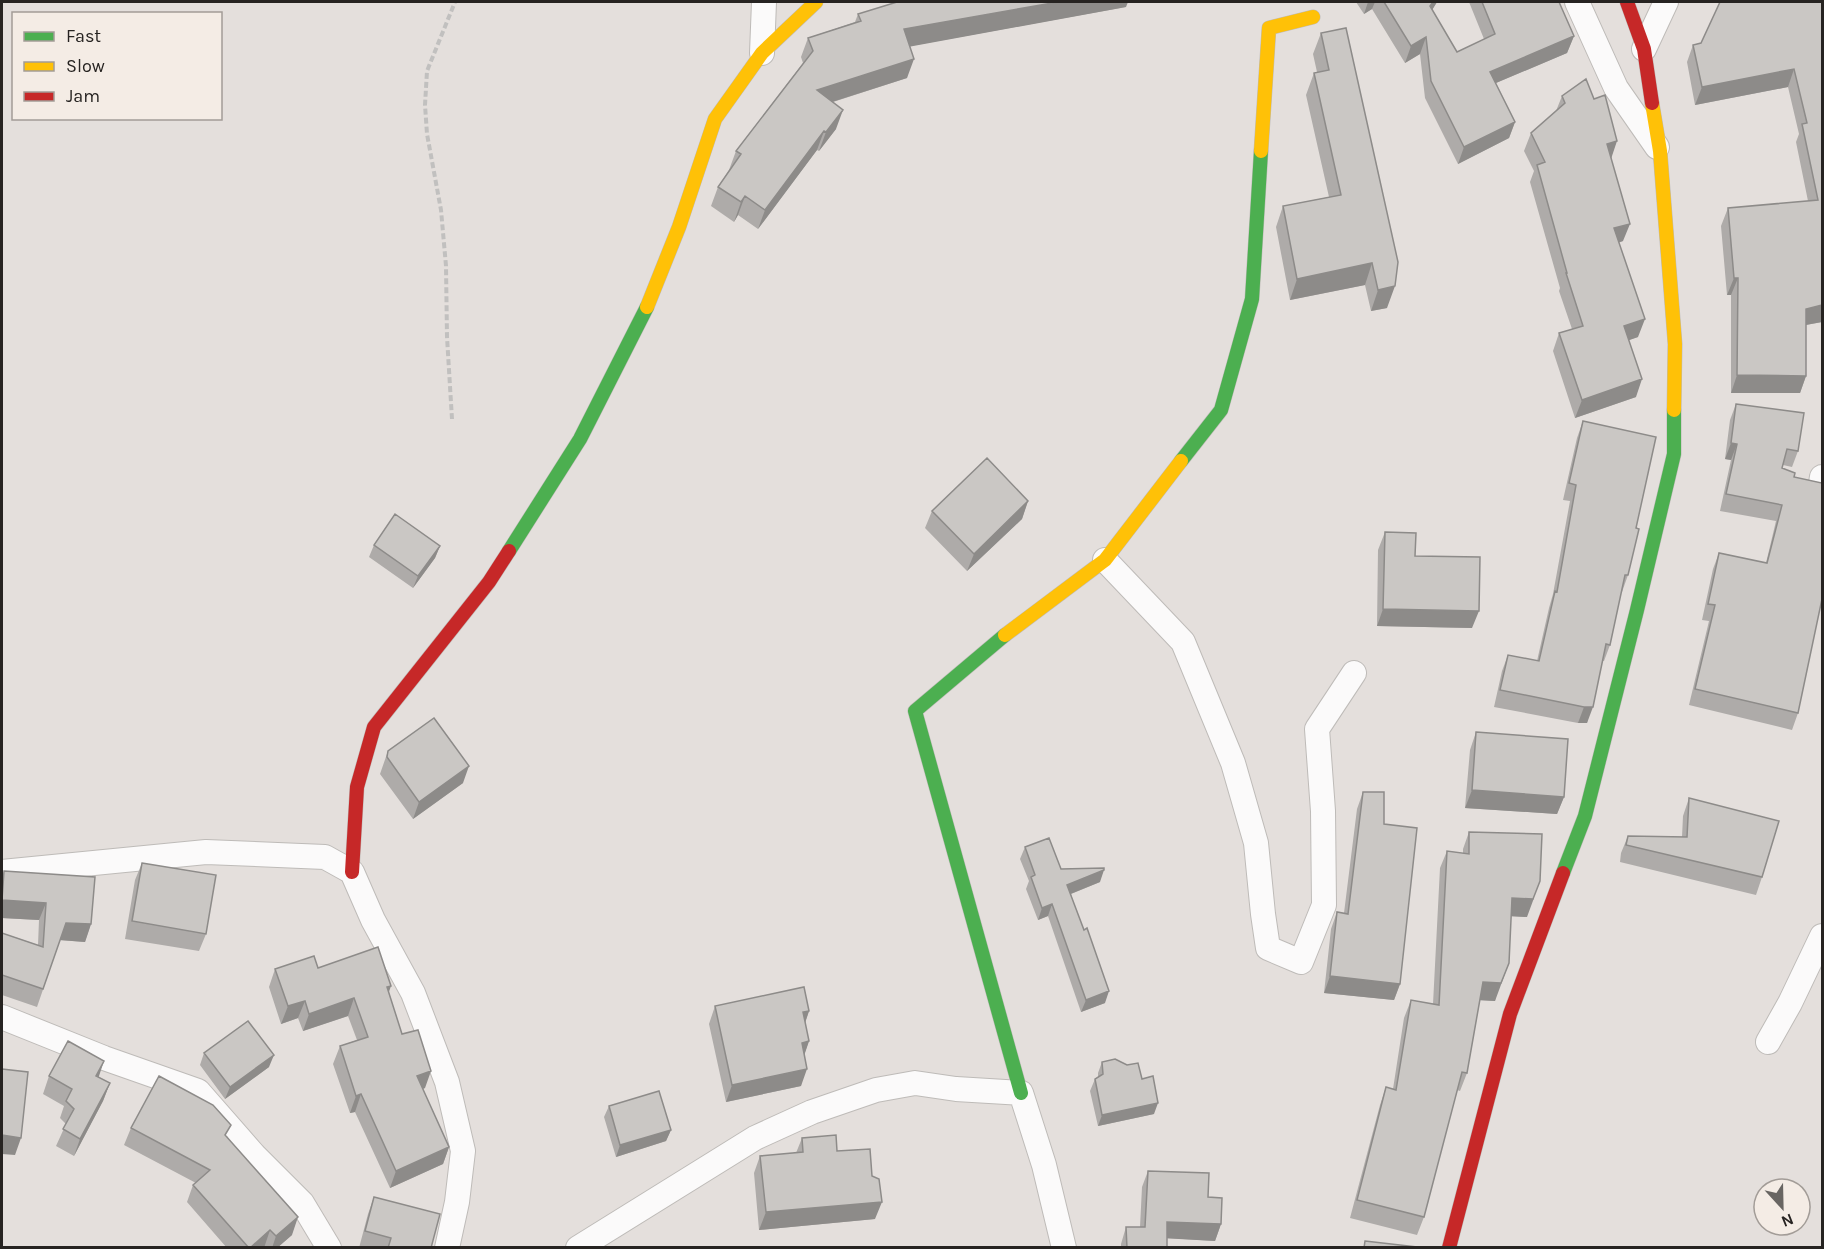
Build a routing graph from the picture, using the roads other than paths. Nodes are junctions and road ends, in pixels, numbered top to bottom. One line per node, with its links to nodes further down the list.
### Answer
1 (764, 2): 8 (street)
2 (816, 2): 8 (street)
3 (1577, 2): 9 (street)
4 (1627, 2): 7 (street)
5 (1666, 2): 7 (street)
6 (1313, 17): 12 (street)
7 (1644, 49): 9 (street)
8 (762, 53): 15 (street)
9 (1660, 152): 24 (street)
10 (1822, 477): 11 (street)
11 (1822, 483)
12 (1105, 560): 13 (street); 19 (street)
13 (1354, 673)
14 (2, 872): 15 (street)
15 (352, 872): 21 (street)
16 (1822, 936): 18 (street)
17 (2, 1017): 20 (street)
18 (1768, 1042)
19 (1021, 1093): 22 (street); 23 (street)
20 (329, 1248)
21 (447, 1248)
22 (578, 1248)
23 (1064, 1248)
24 (1449, 1248)

